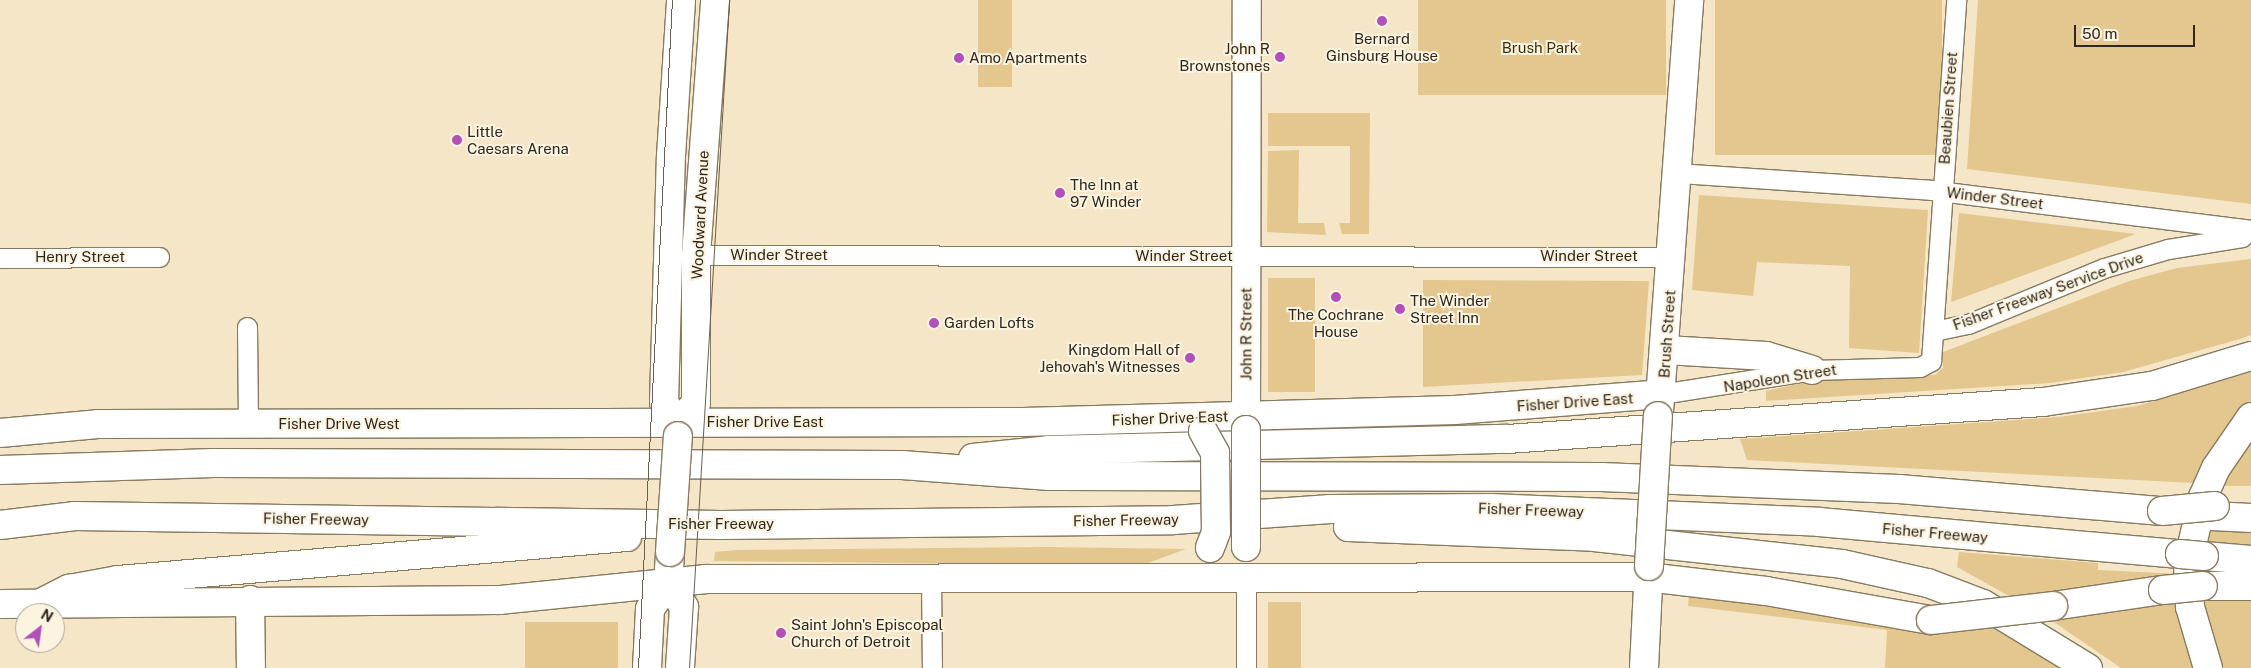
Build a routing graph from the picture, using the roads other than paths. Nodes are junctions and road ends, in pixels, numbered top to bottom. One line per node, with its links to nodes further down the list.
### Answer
1 (681, 0): 26 (main road, Woodward Avenue)
2 (715, 0): 10 (main road, Woodward Avenue)
3 (1247, 0): 11 (main road, John R Street)
4 (1689, 0): 6 (main road, Brush Street)
5 (1956, 0): 7 (street, Beaubien Street)
6 (1678, 173): 7 (street, Winder Street); 13 (main road, Brush Street)
7 (1943, 192): 8 (street, Winder Street); 16 (street, Beaubien Street)
8 (2251, 230)
9 (2251, 236): 16 (street, Fisher Freeway Service Drive)
10 (696, 255): 11 (street, Winder Street); 26 (main road, Woodward Avenue)
11 (1247, 256): 13 (street, Winder Street); 23 (main road, John R Street)
12 (159, 257): 14 (street, Henry Street)
13 (1672, 257): 17 (main road, Brush Street)
14 (0, 258)
15 (247, 327): 24 (street)
16 (1934, 331): 19 (street, Beaubien Street)
17 (1666, 350): 20 (main road); 21 (main road, Brush Street)
18 (2251, 356): 28 (main road)
19 (1928, 364): 20 (street, Napoleon Street)
20 (1812, 370): 21 (street, Napoleon Street)
21 (1660, 405): 23 (main road, Fisher Drive East); 37 (main road, Brush Street, bridge)
22 (2251, 417): 55 (main road)
23 (1246, 423): 25 (main road, Fisher Drive East); 38 (main road, John R Street, bridge)
24 (248, 424): 26 (main road, Fisher Drive West); 27 (main road, Fisher Drive West)
25 (1191, 425): 26 (main road, Fisher Drive East); 39 (main road, bridge)
26 (678, 429): 41 (main road, bridge)
27 (0, 433)
28 (902, 464): 29 (main road); 31 (main road, bridge)
29 (0, 470)
30 (2251, 503): 31 (main road)
31 (2213, 511): 32 (main road)
32 (2251, 518)
33 (1172, 520): 34 (main road, Fisher Freeway); 36 (main road, Fisher Freeway); 54 (main road)
34 (721, 525): 35 (main road, Fisher Freeway); 44 (main road)
35 (0, 526)
36 (2251, 560)
37 (1648, 572): 38 (main road); 42 (main road, bridge); 53 (main road, Brush Street)
38 (1246, 575): 39 (main road); 52 (street, John R Street)
39 (1175, 577): 40 (main road)
40 (931, 579): 41 (main road); 51 (street)
41 (668, 583): 43 (main road); 49 (main road); 50 (main road)
42 (2251, 586)
43 (250, 600): 47 (main road); 48 (main road)
44 (41, 603)
45 (0, 604): 46 (main road)
46 (15, 604)
47 (65, 604)
48 (251, 668)
49 (647, 668)
50 (680, 668)
51 (932, 668)
52 (1246, 668)
53 (1644, 668)
54 (2088, 668)
55 (2208, 668)

